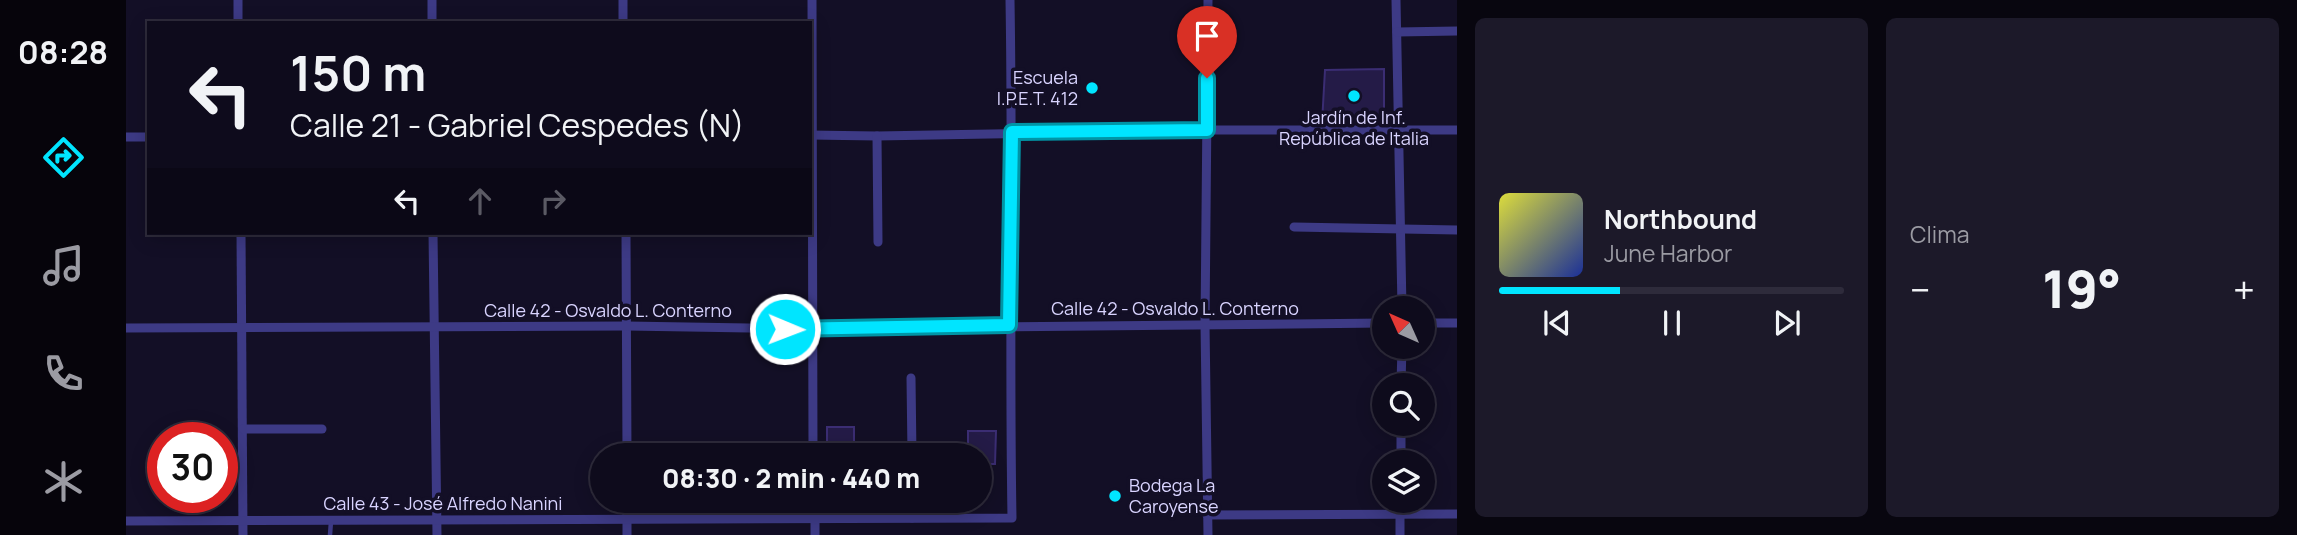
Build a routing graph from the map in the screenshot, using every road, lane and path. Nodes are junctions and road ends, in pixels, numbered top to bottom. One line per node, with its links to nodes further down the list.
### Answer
1 (238, 0): 8 (street)
2 (432, 0): 9 (street)
3 (623, 0): 10 (street)
4 (812, 0): 11 (street)
5 (1010, 0): 17 (street)
6 (1208, 0): 15 (street)
7 (1396, 0): 13 (street)
8 (238, 21)
9 (432, 21)
10 (623, 21)
11 (812, 21)
12 (1457, 31): 13 (street)
13 (1397, 32): 14 (street)
14 (1398, 129): 15 (street); 16 (street); 23 (street)
15 (1207, 130): 17 (street); 34 (street)
16 (1457, 130)
17 (1012, 132): 21 (street); 35 (street)
18 (812, 135): 21 (street)
19 (126, 136): 20 (street)
20 (147, 136)
21 (877, 136): 29 (street)
22 (1294, 228): 23 (street)
23 (1400, 230): 24 (street); 30 (street)
24 (1457, 230)
25 (242, 235): 37 (street)
26 (433, 235): 38 (street)
27 (626, 235): 36 (street)
28 (812, 235): 40 (street)
29 (878, 242)
30 (1402, 296)
31 (1372, 323): 34 (street, Calle 42 - Osvaldo L. Conterno)
32 (1435, 323): 33 (street)
33 (1457, 323)
34 (1205, 324): 35 (street, Calle 42 - Osvaldo L. Conterno); 51 (street)
35 (1009, 325): 40 (street, Calle 42 - Osvaldo L. Conterno); 54 (street, Calle 43 - José Alfredo Nanini)
36 (627, 326): 38 (street, Calle 42 - Osvaldo L. Conterno); 40 (street, Calle 42 - Osvaldo L. Conterno); 44 (street)
37 (242, 327): 38 (street, Calle 42 - Osvaldo L. Conterno); 39 (street, Calle 42 - Osvaldo L. Conterno); 42 (street)
38 (434, 327): 58 (street)
39 (126, 328)
40 (812, 329): 45 (street)
41 (911, 378): 46 (street)
42 (243, 429): 43 (street); 56 (street)
43 (322, 429)
44 (627, 443)
45 (813, 443)
46 (912, 443)
47 (627, 513): 55 (street)
48 (815, 513): 53 (street)
49 (912, 513): 54 (street)
50 (1457, 514): 52 (street)
51 (1208, 515): 52 (street); 65 (street)
52 (1400, 515): 66 (street)
53 (815, 518): 54 (street, Calle 43 - José Alfredo Nanini); 55 (street, Calle 43 - José Alfredo Nanini); 64 (street)
54 (912, 518)
55 (627, 519): 58 (street, Calle 43 - José Alfredo Nanini); 63 (street)
56 (243, 520): 57 (street, Calle 43 - José Alfredo Nanini); 59 (street, Calle 43 - José Alfredo Nanini); 60 (street)
57 (331, 520): 58 (street, Calle 43 - José Alfredo Nanini); 61 (lane)
58 (437, 520): 62 (street)
59 (126, 521)
60 (243, 535)
61 (330, 535)
62 (437, 535)
63 (627, 535)
64 (816, 535)
65 (1208, 535)
66 (1400, 535)

